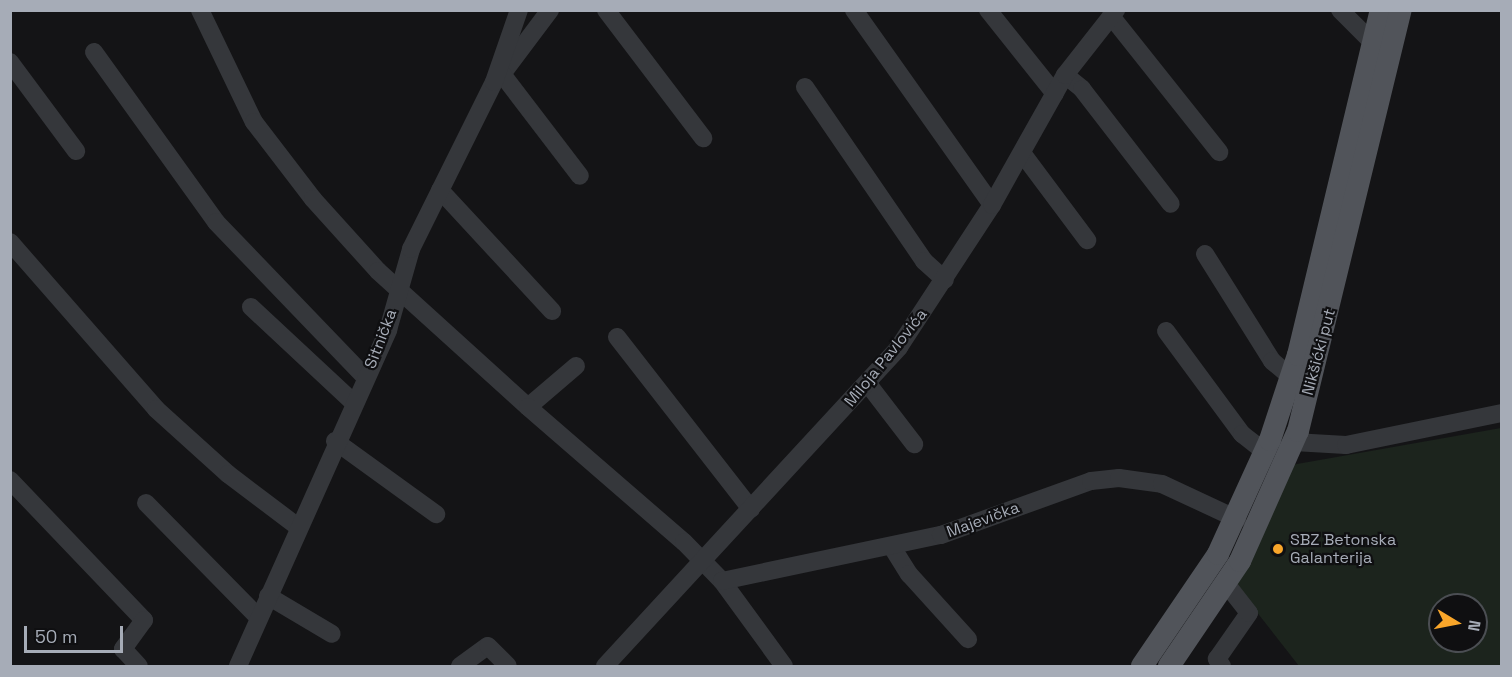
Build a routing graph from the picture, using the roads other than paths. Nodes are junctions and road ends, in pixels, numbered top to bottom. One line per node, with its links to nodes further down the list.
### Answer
1 (200, 10): 30 (street)
2 (519, 10): 15 (street, Sitnička)
3 (550, 10): 15 (street)
4 (606, 10): 18 (street)
5 (854, 10): 25 (street)
6 (988, 10): 17 (street)
7 (1340, 10): 11 (street)
8 (1381, 10): 11 (main road)
9 (1401, 10): 43 (main road, Nikšićki put)
10 (1113, 13): 14 (street, Miloja Pavlovića); 20 (street)
11 (1374, 43): 36 (main road)
12 (94, 51): 37 (street)
13 (10, 62): 19 (street)
14 (1065, 75): 17 (street, Miloja Pavlovića); 24 (street)
15 (498, 78): 22 (street); 23 (street, Sitnička)
16 (805, 87): 29 (street)
17 (1055, 94): 21 (street, Miloja Pavlovića)
18 (704, 138)
19 (76, 151)
20 (1219, 152)
21 (1022, 153): 25 (street, Miloja Pavlovića); 26 (street)
22 (580, 176)
23 (440, 190): 30 (street, Sitnička); 32 (street)
24 (1171, 204)
25 (992, 205): 29 (street, Miloja Pavlovića)
26 (1087, 240)
27 (10, 242): 51 (street)
28 (1205, 254): 36 (street)
29 (945, 280): 38 (street, Miloja Pavlovića)
30 (399, 287): 37 (street, Sitnička); 40 (street)
31 (250, 307): 39 (street)
32 (552, 311)
33 (1166, 331): 45 (street)
34 (618, 337): 48 (street)
35 (576, 366): 40 (street)
36 (1291, 377): 45 (main road)
37 (366, 378): 39 (street, Sitnička)
38 (868, 384): 44 (street); 48 (street, Miloja Pavlovića)
39 (354, 403): 42 (street, Sitnička)
40 (528, 407): 53 (street)
41 (1502, 413): 43 (street)
42 (334, 441): 49 (street); 51 (street, Sitnička)
43 (1294, 442): 55 (main road, Nikšićki put)
44 (914, 444)
45 (1265, 452): 50 (main road)
46 (10, 480): 61 (street)
47 (146, 503): 57 (street)
48 (751, 509): 53 (street, Miloja Pavlovića)
49 (436, 514)
50 (1237, 519): 52 (street, Majevička); 67 (main road)
51 (298, 527): 56 (street, Sitnička)
52 (892, 547): 54 (street, Majevička); 59 (street)
53 (703, 562): 54 (street); 65 (street, Miloja Pavlovića)
54 (722, 581): 66 (street)
55 (1226, 584): 60 (street); 68 (main road, Nikšićki put)
56 (268, 596): 57 (street, Sitnička); 58 (street)
57 (259, 618): 62 (street, Sitnička)
58 (332, 634)
59 (968, 639)
60 (1217, 664)
61 (139, 666)
62 (238, 666)
63 (460, 666): 64 (street)
64 (508, 666)
65 (605, 666)
66 (784, 666)
67 (1142, 666)
68 (1169, 666)

